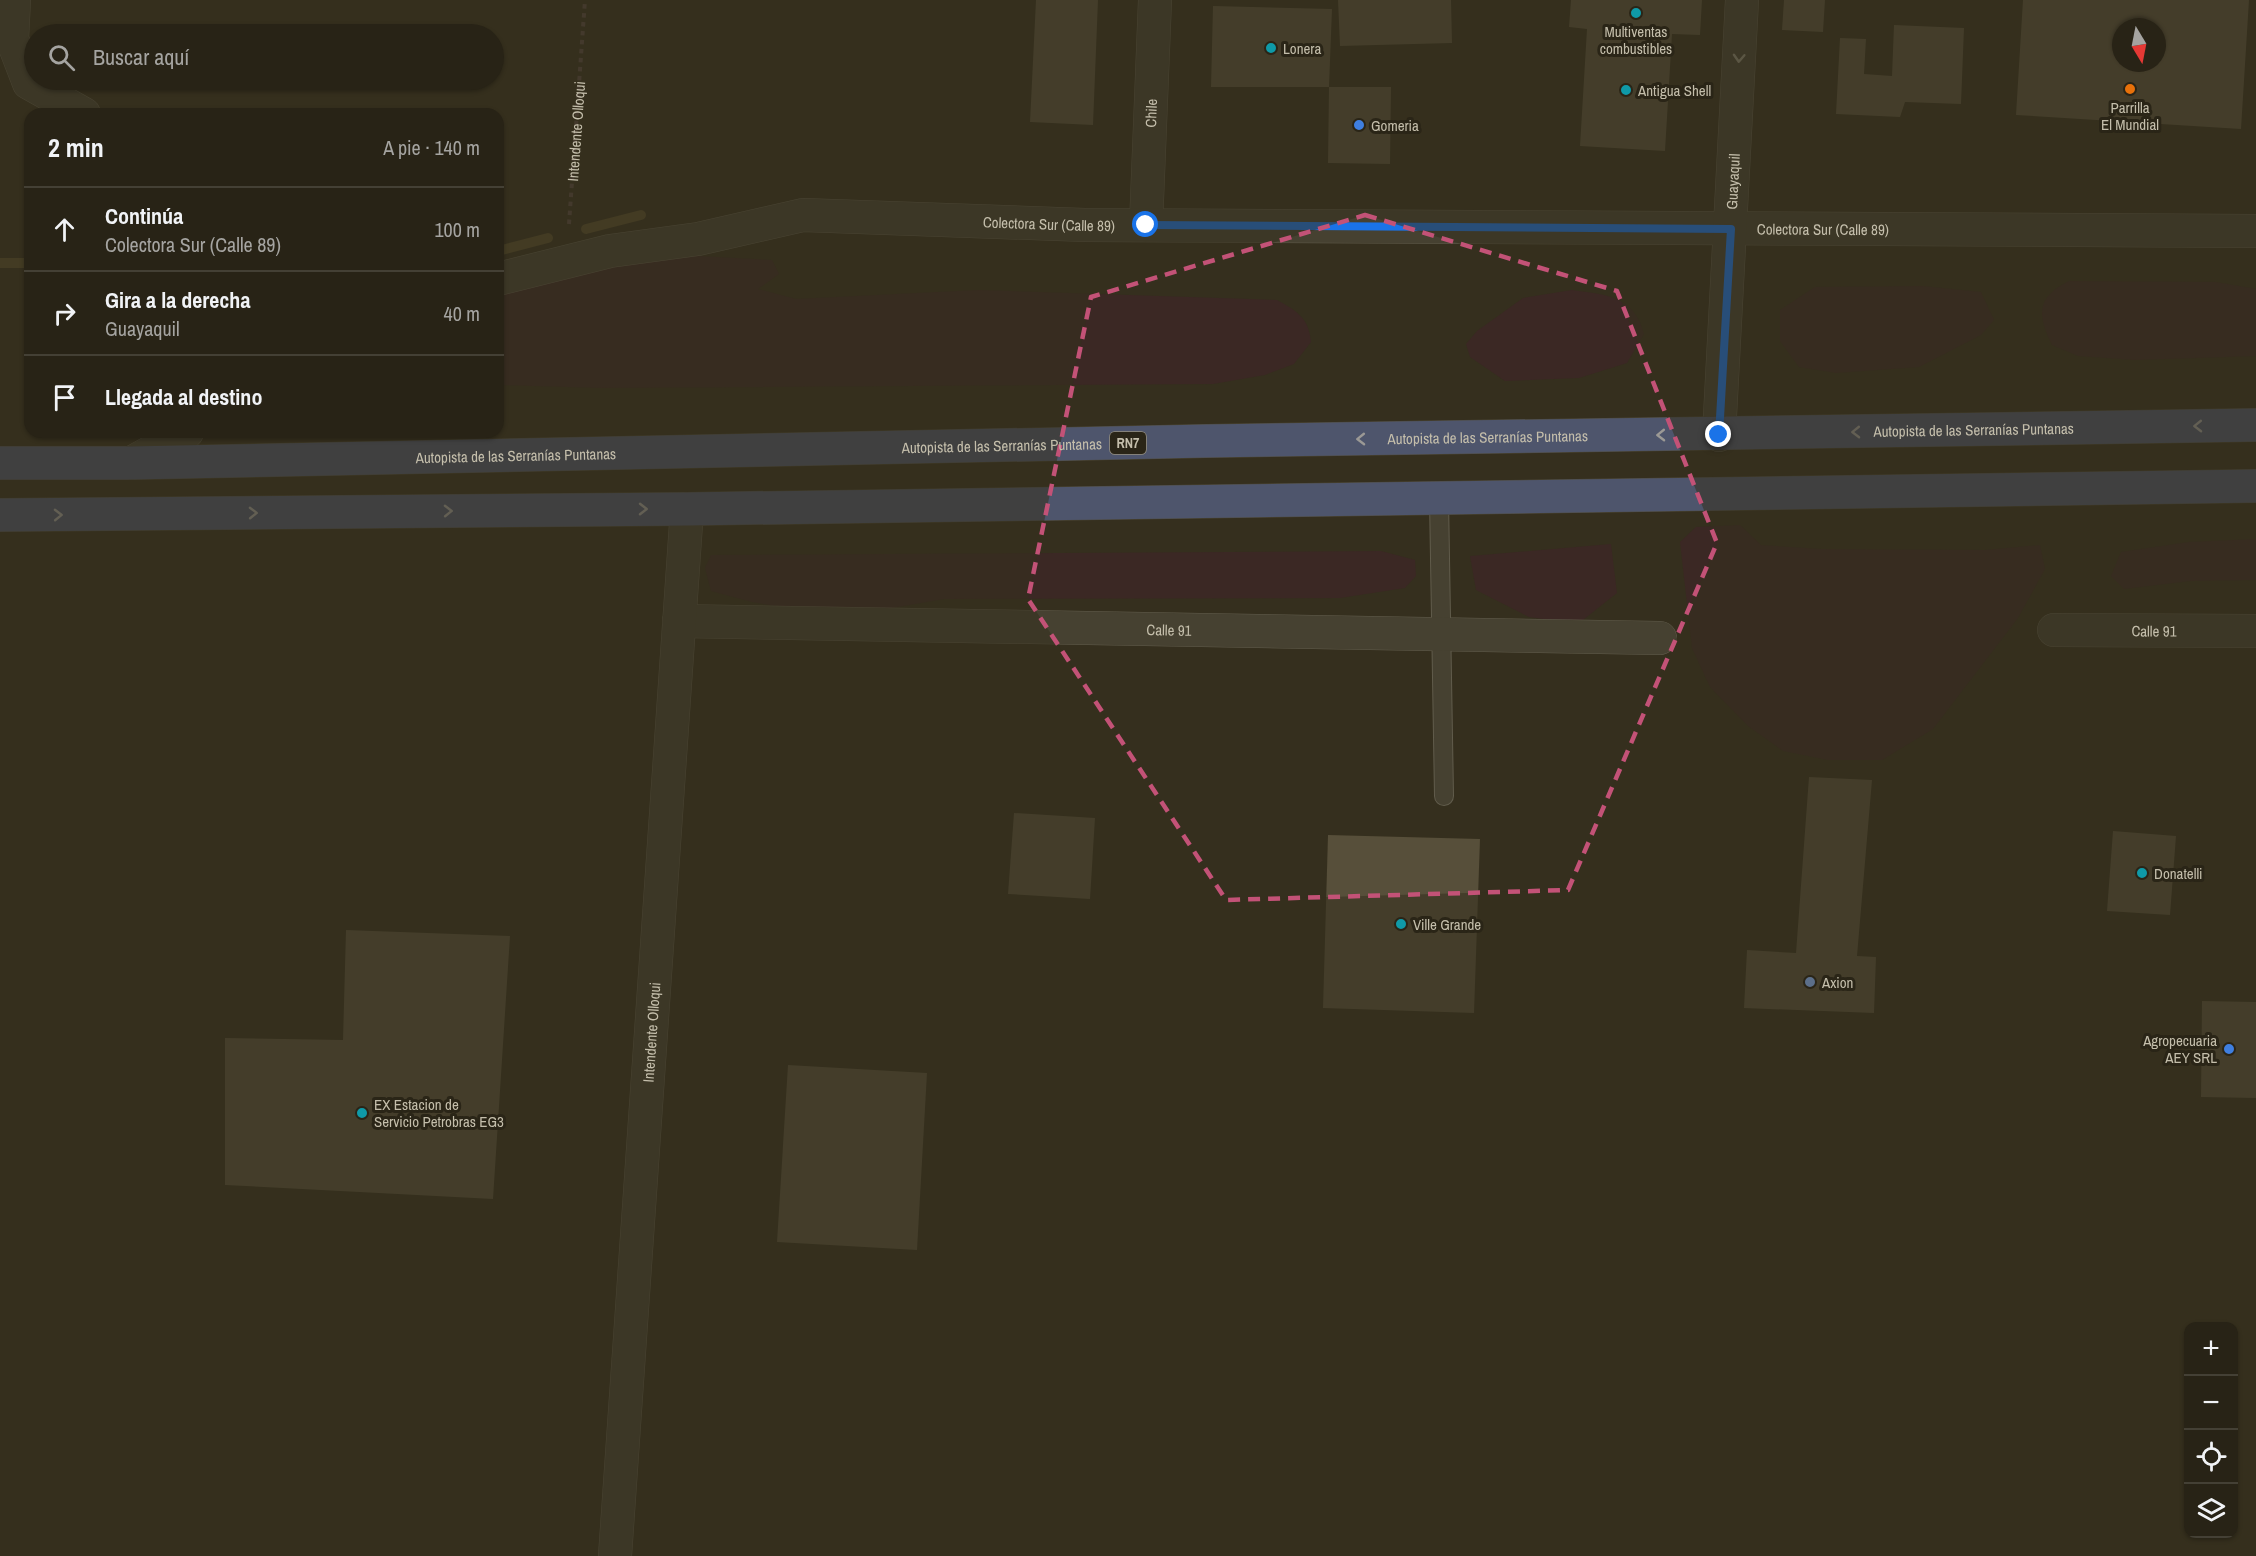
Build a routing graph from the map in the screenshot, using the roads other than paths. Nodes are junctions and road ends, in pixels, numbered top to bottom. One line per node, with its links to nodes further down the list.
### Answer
1 (14, 0): 4 (street)
2 (1155, 0): 7 (street, Chile)
3 (1742, 0): 8 (street, Guayaquil, one-way to 8)
4 (24, 70)
5 (41, 90): 6 (street)
6 (73, 108)
7 (1146, 225): 8 (street, Colectora Sur (Calle 89)); 10 (street, Colectora Sur (Calle 89))
8 (1731, 229): 9 (street, Colectora Sur (Calle 89)); 12 (street, Guayaquil)
9 (2256, 231)
10 (504, 277)
11 (2256, 425): 12 (highway, Autopista de las Serranías Puntanas / RN7, one-way to 12)
12 (1719, 435): 15 (highway, Autopista de las Serranías Puntanas / RN7, one-way to 15)
13 (176, 438): 15 (street)
14 (0, 463): 15 (highway, Autopista de las Serranías Puntanas / RN7)
15 (131, 463)
16 (2256, 486): 17 (highway)
17 (1439, 499): 18 (highway); 23 (lane)
18 (687, 509): 19 (highway, one-way to 18); 20 (street, Intendente Olloqui)
19 (0, 515)
20 (679, 621): 23 (street, Calle 91); 26 (street, Intendente Olloqui)
21 (2054, 630): 22 (street, Calle 91)
22 (2256, 631)
23 (1441, 634): 24 (street, Calle 91); 25 (lane)
24 (1660, 638)
25 (1444, 796)
26 (615, 1556)

